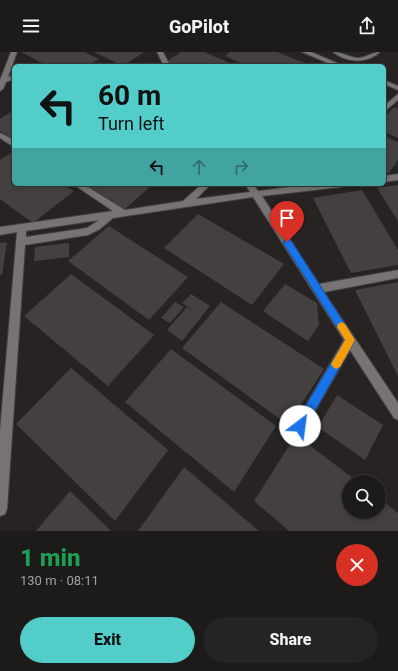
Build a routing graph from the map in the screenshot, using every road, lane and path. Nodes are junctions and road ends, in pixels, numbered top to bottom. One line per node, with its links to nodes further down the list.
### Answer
1 (14, 52): 7 (lane)
2 (160, 52): 8 (lane)
3 (305, 52): 6 (lane)
4 (335, 52): 5 (lane); 6 (lane)
5 (377, 52)
6 (324, 60): 9 (lane); 10 (lane)
7 (12, 64)
8 (166, 64)
9 (319, 64)
10 (335, 64)
11 (12, 65): 13 (lane)
12 (12, 78): 13 (lane)
13 (3, 82): 16 (lane)
14 (386, 83): 15 (lane)
15 (398, 88)
16 (0, 89)
17 (398, 96): 18 (lane)
18 (386, 108)
19 (0, 135): 20 (lane)
20 (12, 143)
21 (80, 186): 27 (lane)
22 (205, 186): 26 (lane)
23 (250, 186): 25 (lane)
24 (324, 186): 25 (lane)
25 (256, 194): 26 (lane); 35 (lane)
26 (186, 204): 27 (lane)
27 (123, 213): 28 (lane)
28 (111, 215): 29 (lane); 32 (lane)
29 (46, 225): 30 (lane); 32 (lane)
30 (22, 228): 31 (lane); 33 (lane)
31 (0, 231)
32 (36, 239): 33 (lane)
33 (20, 242): 37 (lane)
34 (398, 274): 35 (lane)
35 (317, 289): 36 (lane)
36 (350, 340): 38 (lane); 39 (lane)
37 (4, 407): 40 (lane)
38 (397, 410)
39 (300, 426)
40 (0, 509)

